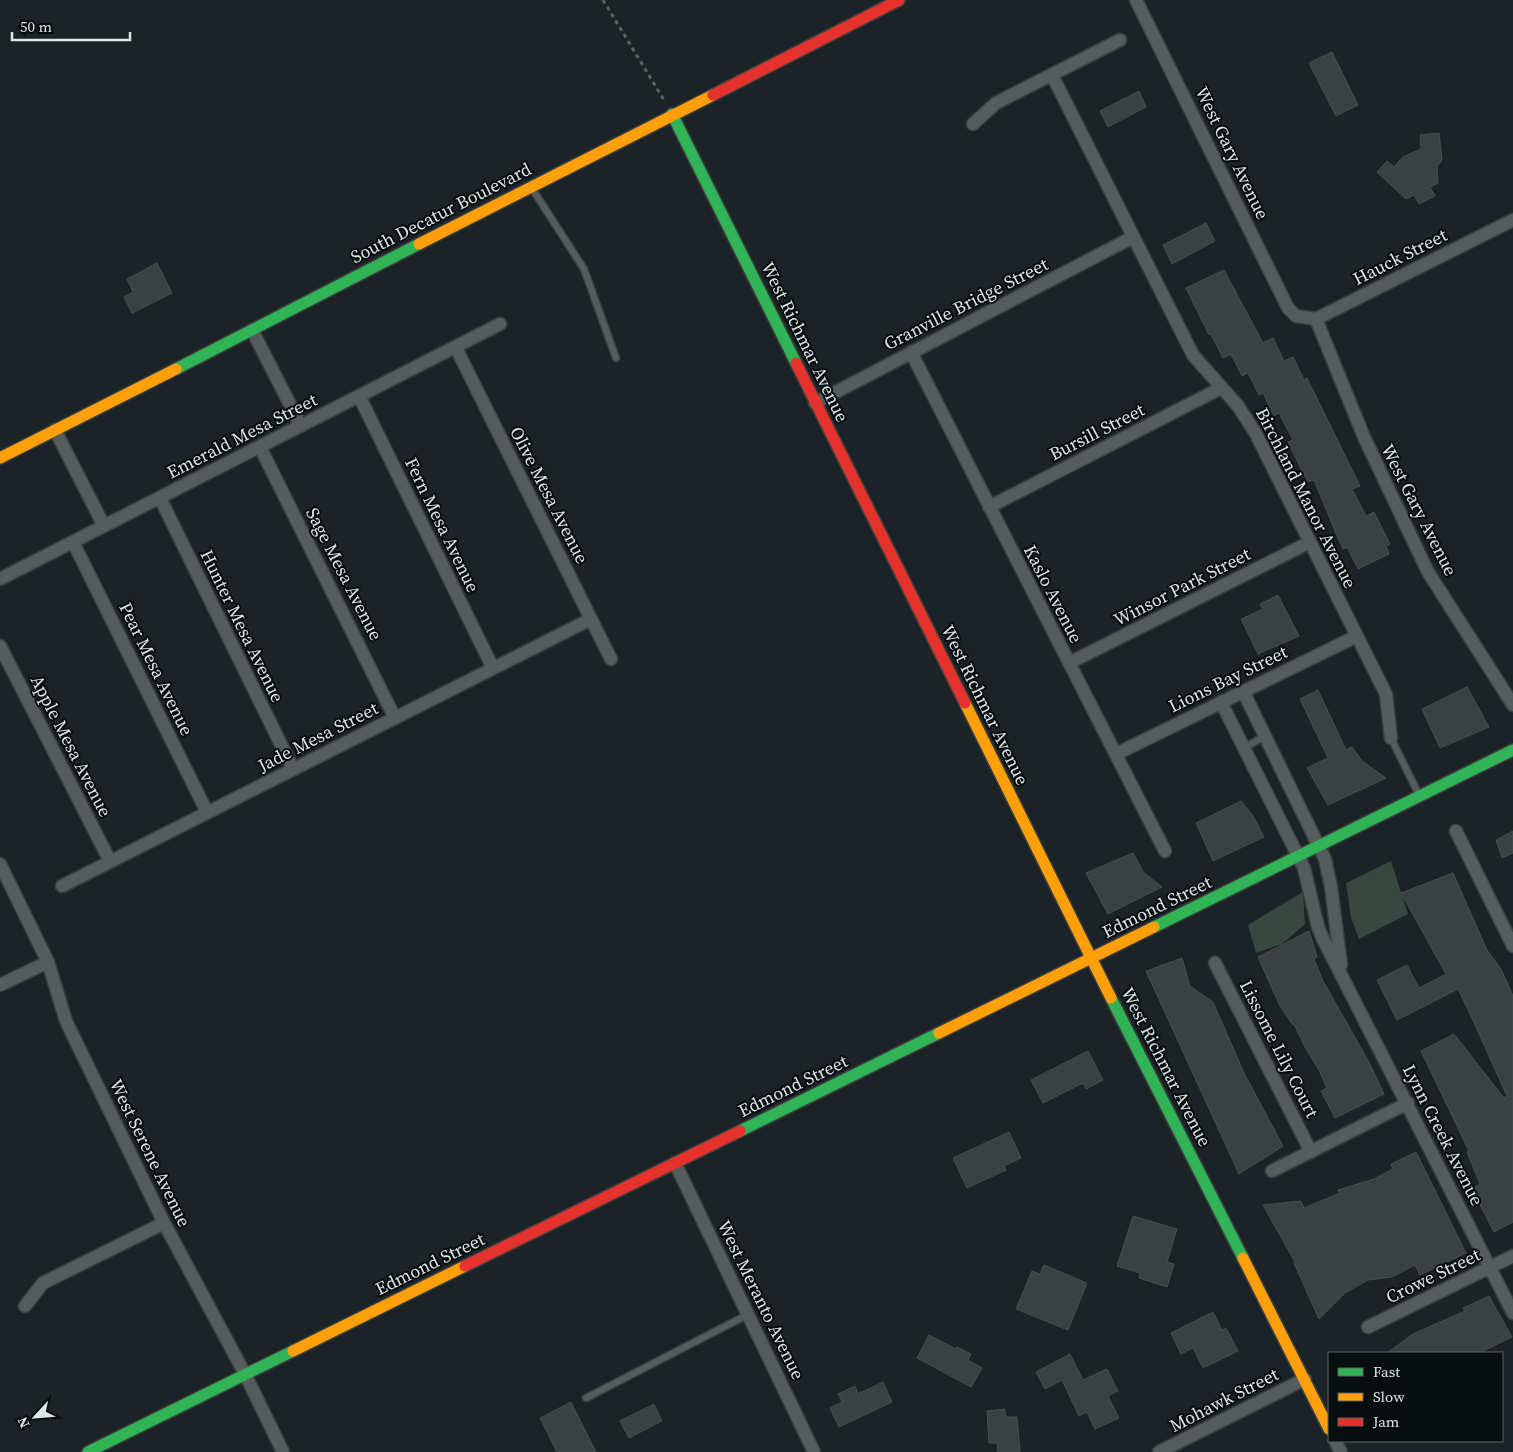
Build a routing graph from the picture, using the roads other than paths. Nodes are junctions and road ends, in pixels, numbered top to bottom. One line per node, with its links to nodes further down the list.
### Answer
1 (899, 0): 5 (street, South Decatur Boulevard)
2 (1136, 0): 10 (street, West Gary Avenue)
3 (1120, 40): 4 (street)
4 (1052, 75): 6 (street); 9 (street, Birchland Manor Avenue)
5 (672, 114): 7 (street, South Decatur Boulevard); 18 (street, West Richmar Avenue)
6 (973, 124)
7 (531, 186): 12 (street, South Decatur Boulevard); 15 (lane)
8 (1513, 220): 10 (street, Hauck Street)
9 (1133, 238): 14 (street, Granville Bridge Street); 16 (street, Birchland Manor Avenue)
10 (1316, 319): 37 (street, West Gary Avenue)
11 (500, 324): 13 (street, Emerald Mesa Street)
12 (252, 330): 19 (street); 20 (street, South Decatur Boulevard)
13 (456, 348): 17 (street, Emerald Mesa Street); 29 (street, Olive Mesa Avenue)
14 (911, 352): 18 (street, Granville Bridge Street); 24 (street, Kaslo Avenue)
15 (616, 358)
16 (1221, 388): 24 (street, Bursill Street); 27 (street, Birchland Manor Avenue)
17 (360, 396): 19 (street, Emerald Mesa Street); 34 (street, Fern Mesa Avenue)
18 (815, 403): 57 (street, West Richmar Avenue)
19 (301, 426): 21 (street, Emerald Mesa Street)
20 (55, 430): 22 (street, South Decatur Boulevard); 25 (street)
21 (260, 447): 23 (street, Emerald Mesa Street); 38 (street, Sage Mesa Avenue)
22 (0, 458)
23 (160, 498): 25 (street, Emerald Mesa Street); 44 (street, Hunter Mesa Avenue)
24 (989, 507): 33 (street, Kaslo Avenue)
25 (104, 526): 26 (street, Emerald Mesa Street)
26 (73, 542): 28 (street, Emerald Mesa Street); 46 (street, Pear Mesa Avenue)
27 (1310, 542): 30 (street, Birchland Manor Avenue); 33 (street, Winsor Park Street)
28 (0, 579)
29 (591, 619): 32 (street, Olive Mesa Avenue); 34 (street, Jade Mesa Street)
30 (1357, 636): 35 (street, Lions Bay Street); 40 (street, Birchland Manor Avenue)
31 (0, 646): 51 (street, Apple Mesa Avenue)
32 (612, 659)
33 (1069, 663): 43 (street, Kaslo Avenue)
34 (494, 668): 38 (street, Jade Mesa Street)
35 (1243, 692): 36 (street, Lions Bay Street); 39 (street, Lynn Creek Avenue)
36 (1221, 702): 41 (street, Lynn Creek Avenue); 43 (street, Lions Bay Street)
37 (1513, 705)
38 (396, 718): 44 (street, Jade Mesa Street)
39 (1265, 736): 41 (lane); 48 (street, Lynn Creek Avenue)
40 (1392, 738): 45 (lane)
41 (1244, 748): 50 (street, Lynn Creek Avenue)
42 (1513, 750): 45 (street, Edmond Street)
43 (1116, 754): 49 (street, Kaslo Avenue)
44 (294, 769): 46 (street, Jade Mesa Street)
45 (1420, 796): 48 (street, Edmond Street)
46 (207, 812): 51 (street, Jade Mesa Street)
47 (1456, 831): 56 (street)
48 (1319, 846): 50 (street, Edmond Street); 54 (street, Lynn Creek Avenue)
49 (1165, 851)
50 (1299, 856): 55 (street, Lynn Creek Avenue); 57 (street, Edmond Street)
51 (110, 862): 53 (street, Jade Mesa Street)
52 (0, 864): 58 (street, West Serene Avenue)
53 (62, 886)
54 (1335, 926): 55 (lane); 60 (street, Lynn Creek Avenue)
55 (1318, 927): 60 (street, Lynn Creek Avenue)
56 (1513, 946)
57 (1092, 959): 64 (street, Edmond Street); 74 (street, West Richmar Avenue)
58 (48, 962): 61 (street); 66 (street, West Serene Avenue)
59 (1215, 963): 63 (street, Lissome Lily Court)
60 (1342, 972): 62 (street, Lynn Creek Avenue)
61 (0, 985)
62 (1408, 1103): 63 (street); 68 (street, Lynn Creek Avenue)
63 (1311, 1152): 65 (street)
64 (675, 1163): 71 (street, West Meranto Avenue); 73 (street, Edmond Street)
65 (1272, 1171)
66 (164, 1222): 69 (street); 73 (street, West Serene Avenue)
67 (1513, 1256): 68 (street, Crowe Street)
68 (1490, 1267): 70 (street, Lynn Creek Avenue); 72 (street, Crowe Street)
69 (25, 1306)
70 (1513, 1313)
71 (749, 1314): 75 (lane); 79 (street, West Meranto Avenue)
72 (1368, 1328)
73 (245, 1374): 77 (street, Edmond Street); 78 (street, West Serene Avenue)
74 (1304, 1379): 76 (street, West Richmar Avenue); 80 (street, Mohawk Street)
75 (586, 1398)
76 (1328, 1427)
77 (88, 1452)
78 (283, 1452)
79 (814, 1452)
80 (1159, 1452)

